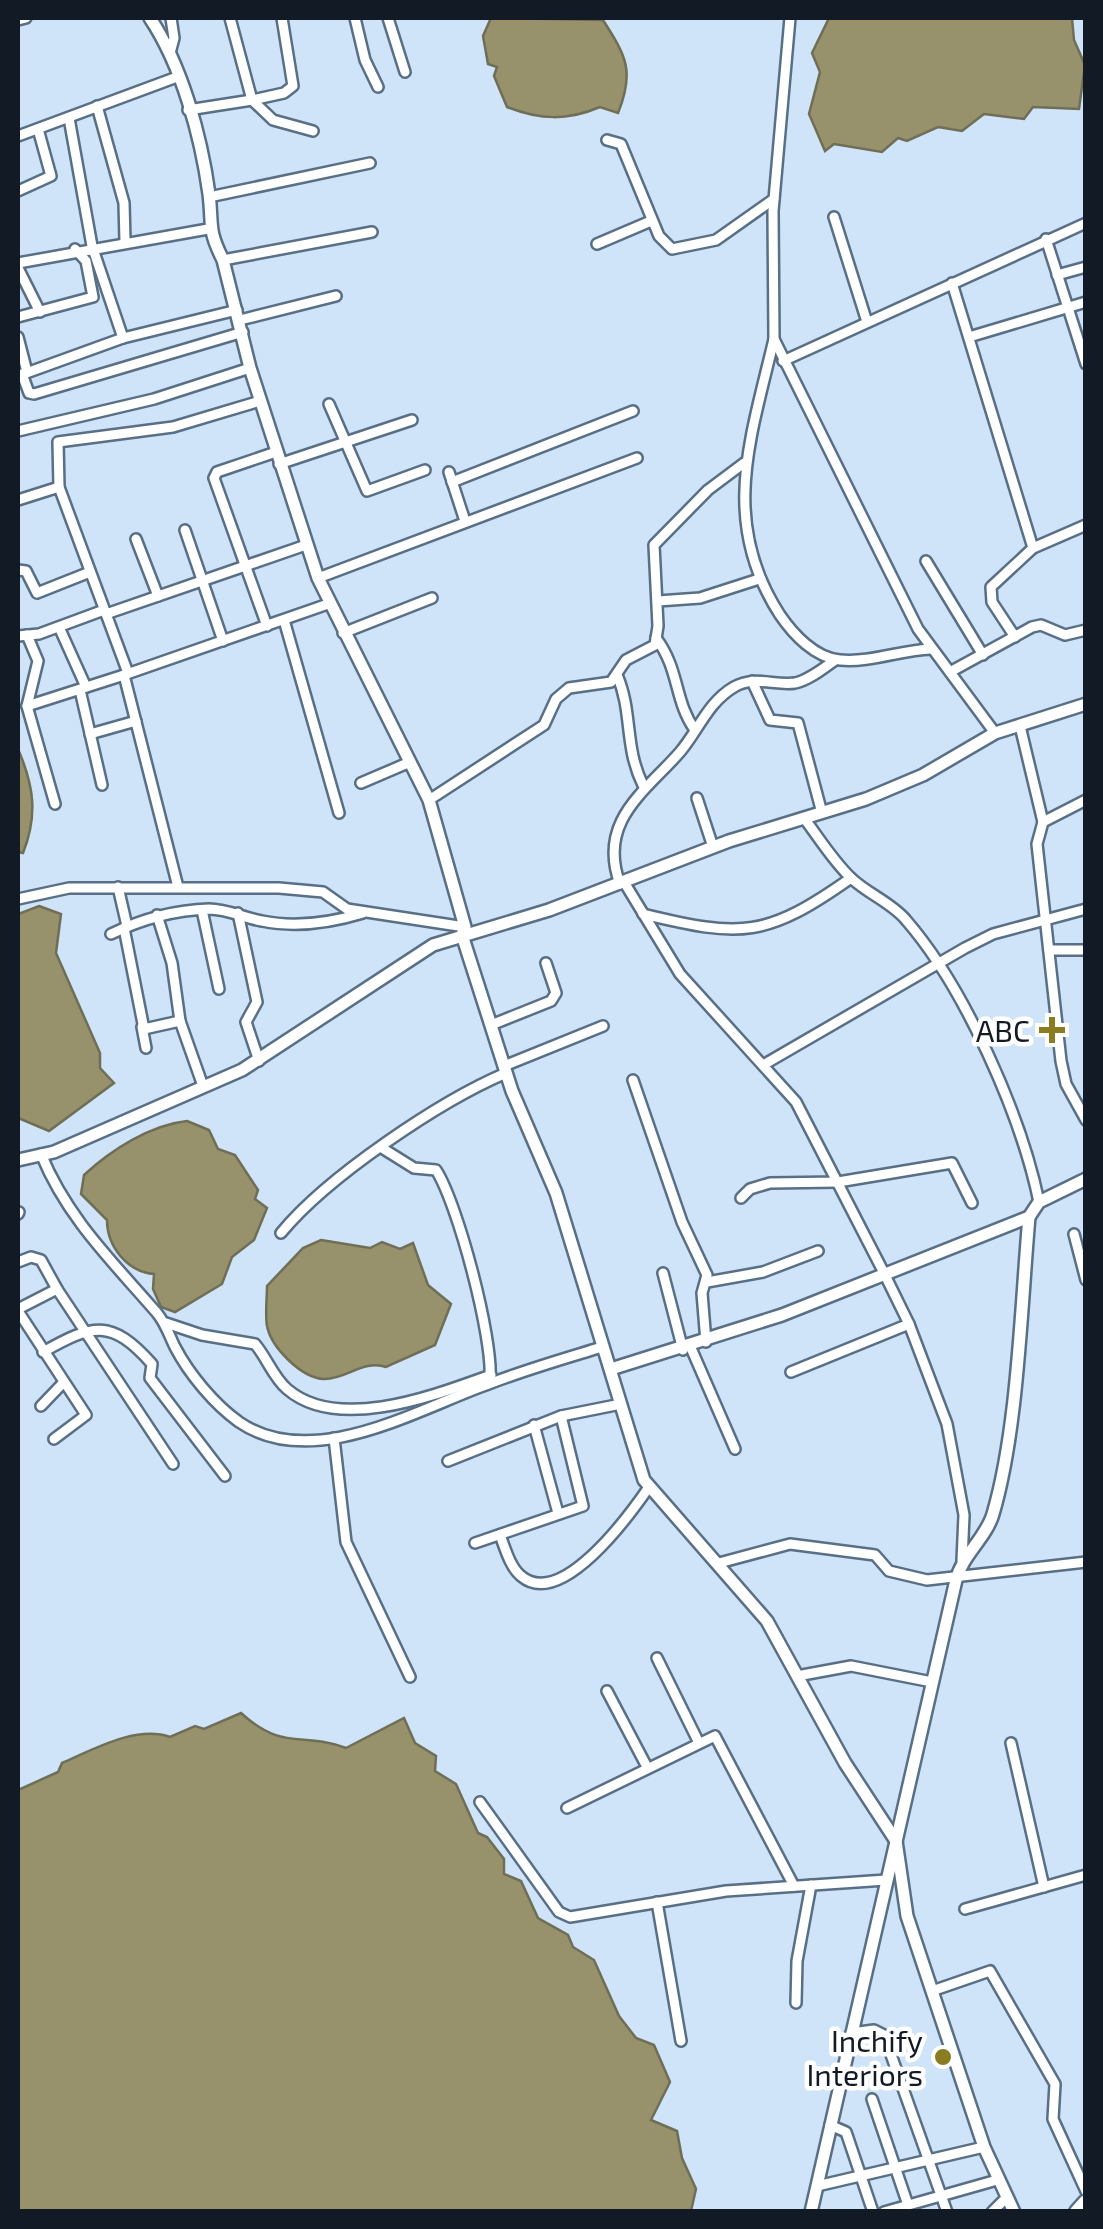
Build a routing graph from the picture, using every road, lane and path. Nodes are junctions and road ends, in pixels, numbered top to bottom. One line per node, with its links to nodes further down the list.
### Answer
1 (26, 18): 9 (street)
2 (150, 18): 10 (street)
3 (171, 18): 10 (street)
4 (230, 18): 14 (street)
5 (282, 18): 14 (street)
6 (355, 18): 13 (street)
7 (388, 18): 11 (street)
8 (790, 18): 25 (street)
9 (18, 20)
10 (170, 54): 12 (street)
11 (405, 72)
12 (178, 77): 15 (street); 16 (street)
13 (378, 86)
14 (252, 100): 16 (street); 19 (street)
15 (97, 106): 17 (street); 32 (street)
16 (188, 110): 24 (street)
17 (69, 118): 18 (street); 34 (street)
18 (38, 128): 20 (street); 23 (street)
19 (312, 131)
20 (18, 136)
21 (606, 140): 27 (street)
22 (370, 162): 24 (street)
23 (18, 191)
24 (209, 197): 29 (street)
25 (774, 199): 27 (street); 51 (street)
26 (834, 216): 47 (street)
27 (651, 221): 33 (street)
28 (1086, 223): 31 (street)
29 (208, 229): 32 (street); 36 (street)
30 (372, 232): 36 (street)
31 (1046, 239): 39 (street); 40 (street)
32 (124, 241): 34 (street)
33 (597, 244)
34 (92, 246): 35 (street); 50 (street)
35 (75, 249): 37 (street); 44 (street)
36 (224, 260): 46 (street)
37 (18, 265): 44 (street)
38 (1086, 267): 39 (street)
39 (1057, 275): 43 (street)
40 (952, 283): 47 (street); 49 (street)
41 (336, 296): 46 (street)
42 (1086, 302): 43 (street)
43 (1067, 307): 49 (street); 53 (street)
44 (40, 312): 45 (street)
45 (18, 317)
46 (240, 321): 50 (street); 54 (street); 55 (street)
47 (867, 322): 52 (street)
48 (18, 337): 55 (street)
49 (969, 337): 73 (street)
50 (123, 338): 55 (street)
51 (774, 339): 52 (street); 64 (street)
52 (783, 361): 95 (street)
53 (1086, 364)
54 (250, 368): 56 (street); 60 (street)
55 (22, 374)
56 (260, 400): 62 (street); 66 (street)
57 (329, 404): 61 (street)
58 (633, 411): 68 (street)
59 (412, 420): 61 (street)
60 (18, 431)
61 (344, 443): 62 (street); 65 (street)
62 (277, 458): 72 (street); 75 (street)
63 (637, 458): 68 (street)
64 (744, 463): 79 (street); 83 (street)
65 (425, 470)
66 (60, 487): 67 (street); 77 (street)
67 (18, 500)
68 (465, 521): 78 (street)
69 (1086, 525): 73 (street)
70 (184, 530): 80 (street)
71 (136, 538): 81 (street)
72 (306, 545): 75 (street); 78 (street)
73 (1033, 548): 92 (street)
74 (926, 561): 96 (street)
75 (246, 566): 80 (street); 87 (street)
76 (18, 570): 77 (street)
77 (90, 572): 85 (street)
78 (318, 578): 84 (street)
79 (759, 579): 83 (street); 97 (street)
80 (202, 581): 81 (street); 94 (street)
81 (158, 596): 85 (street)
82 (432, 598): 90 (street)
83 (658, 601): 93 (street)
84 (328, 604): 86 (street); 90 (street)
85 (105, 612): 88 (street); 99 (street)
86 (284, 620): 87 (street); 118 (street)
87 (267, 626): 94 (street)
88 (59, 627): 91 (street); 102 (street)
89 (1086, 630): 92 (street)
90 (344, 633): 110 (street)
91 (22, 636): 104 (street)
92 (1015, 636): 96 (street)
93 (656, 638): 100 (street); 107 (street)
94 (223, 640): 99 (street)
95 (932, 649): 97 (street); 98 (street)
96 (983, 654): 98 (street)
97 (836, 660): 101 (street)
98 (950, 672): 108 (street)
99 (126, 674): 102 (street); 105 (street)
100 (616, 674): 113 (street); 115 (street)
101 (752, 680): 107 (street); 119 (street)
102 (82, 688): 104 (street); 109 (street)
103 (1086, 704): 106 (street)
104 (28, 706): 117 (street)
105 (136, 721): 109 (street); 126 (street)
106 (1020, 726): 108 (street); 121 (street)
107 (695, 730): 113 (street)
108 (995, 733): 119 (street)
109 (90, 734): 112 (street)
110 (410, 762): 111 (street); 115 (street)
111 (361, 783)
112 (102, 785)
113 (643, 785): 124 (street)
114 (698, 798): 122 (street)
115 (429, 800): 136 (street)
116 (1086, 800): 121 (street)
117 (55, 804)
118 (339, 812)
119 (822, 813): 120 (street)
120 (804, 818): 122 (street); 123 (street)
121 (1043, 822): 134 (street)
122 (713, 847): 124 (street)
123 (852, 878): 132 (street); 141 (street)
124 (622, 883): 132 (street); 136 (street)
125 (118, 887): 126 (street); 127 (street); 135 (street)
126 (178, 887): 130 (street)
127 (18, 898)
128 (1086, 909): 134 (street)
129 (202, 910): 131 (street); 133 (street); 142 (street)
130 (366, 912): 131 (street); 136 (street)
131 (238, 914): 148 (street)
132 (643, 914): 149 (street)
133 (157, 915): 135 (street); 143 (street)
134 (1046, 922): 138 (street); 141 (street)
135 (126, 927): 137 (street); 145 (street)
136 (464, 931): 144 (street); 148 (street)
137 (111, 934)
138 (1049, 950): 139 (street); 153 (street)
139 (1086, 950)
140 (546, 963): 144 (street)
141 (938, 964): 149 (street); 161 (street)
142 (219, 989)
143 (180, 1021): 145 (street); 152 (street)
144 (491, 1025): 150 (street)
145 (142, 1026): 147 (street)
146 (604, 1026): 150 (street)
147 (146, 1048)
148 (260, 1061): 152 (street)
149 (762, 1065): 159 (street)
150 (505, 1069): 155 (street); 178 (street)
151 (633, 1080): 171 (street)
152 (203, 1086): 156 (street)
153 (1082, 1108): 154 (street)
154 (1086, 1120)
155 (382, 1148): 164 (street); 183 (street)
156 (41, 1154): 157 (street); 174 (street)
157 (18, 1160)
158 (1086, 1178): 161 (street)
159 (838, 1182): 160 (street); 162 (street); 169 (street)
160 (741, 1198)
161 (1040, 1202): 163 (street)
162 (972, 1203)
163 (1030, 1217): 169 (street); 199 (street)
164 (282, 1233)
165 (1074, 1234): 170 (street)
166 (818, 1251): 171 (street)
167 (18, 1262): 172 (street)
168 (663, 1272): 179 (street)
169 (884, 1273): 175 (street); 177 (street)
170 (1086, 1280)
171 (707, 1282): 177 (street)
172 (57, 1289): 173 (street); 176 (street)
173 (18, 1310): 180 (street)
174 (163, 1322): 183 (street); 190 (street)
175 (910, 1324): 182 (street); 199 (street)
176 (82, 1330): 180 (street); 193 (street); 194 (street)
177 (706, 1342): 179 (street)
178 (602, 1347): 181 (street); 183 (street)
179 (687, 1349): 181 (street); 191 (street)
180 (43, 1352): 184 (street)
181 (610, 1369): 185 (street)
182 (791, 1372)
183 (489, 1379): 190 (street)
184 (63, 1382): 186 (street); 189 (street)
185 (620, 1404): 187 (street); 195 (street)
186 (40, 1406)
187 (561, 1416): 188 (street); 196 (street)
188 (534, 1425): 192 (street); 196 (street)
189 (54, 1438)
190 (334, 1438): 205 (street)
191 (735, 1449)
192 (448, 1461)
193 (173, 1464)
194 (225, 1476)
195 (649, 1487): 197 (street); 201 (street)
196 (558, 1514): 197 (street)
197 (500, 1535): 198 (street)
198 (476, 1543)
199 (962, 1560): 202 (street)
200 (1086, 1562): 202 (street)
201 (719, 1563): 202 (street); 204 (street)
202 (956, 1580): 206 (street)
203 (657, 1658): 208 (street)
204 (797, 1676): 206 (street); 213 (street)
205 (410, 1678)
206 (932, 1682): 213 (street)
207 (607, 1691): 210 (street)
208 (698, 1741): 210 (street); 217 (street)
209 (1010, 1743): 218 (street)
210 (647, 1767): 212 (street)
211 (480, 1802): 219 (street)
212 (567, 1808)
213 (896, 1840): 215 (street); 221 (street)
214 (1086, 1875): 218 (street)
215 (886, 1880): 216 (street); 223 (street)
216 (811, 1885): 217 (street); 222 (street)
217 (794, 1886): 219 (street)
218 (1044, 1887): 220 (street)
219 (657, 1902): 224 (street)
220 (965, 1909)
221 (932, 1991): 227 (street); 233 (street)
222 (796, 2003)
223 (851, 2034): 226 (street); 228 (street)
224 (681, 2041)
225 (872, 2099): 229 (street)
226 (830, 2125): 230 (street); 232 (street)
227 (984, 2148): 228 (street); 231 (street)
228 (928, 2160): 229 (street); 234 (street)
229 (896, 2168): 230 (street); 237 (street)
230 (862, 2176): 232 (street); 240 (street)
231 (998, 2180): 234 (street); 235 (street)
232 (817, 2186): 239 (street)
233 (1086, 2191)
234 (940, 2196): 237 (street); 241 (street)
235 (1007, 2197): 242 (street); 243 (street)
236 (1086, 2202): 244 (main road)
237 (908, 2205): 238 (street)
238 (888, 2211)
239 (812, 2212)
240 (873, 2212)
241 (947, 2212)
242 (992, 2212)
243 (1014, 2212)
244 (1077, 2212)

